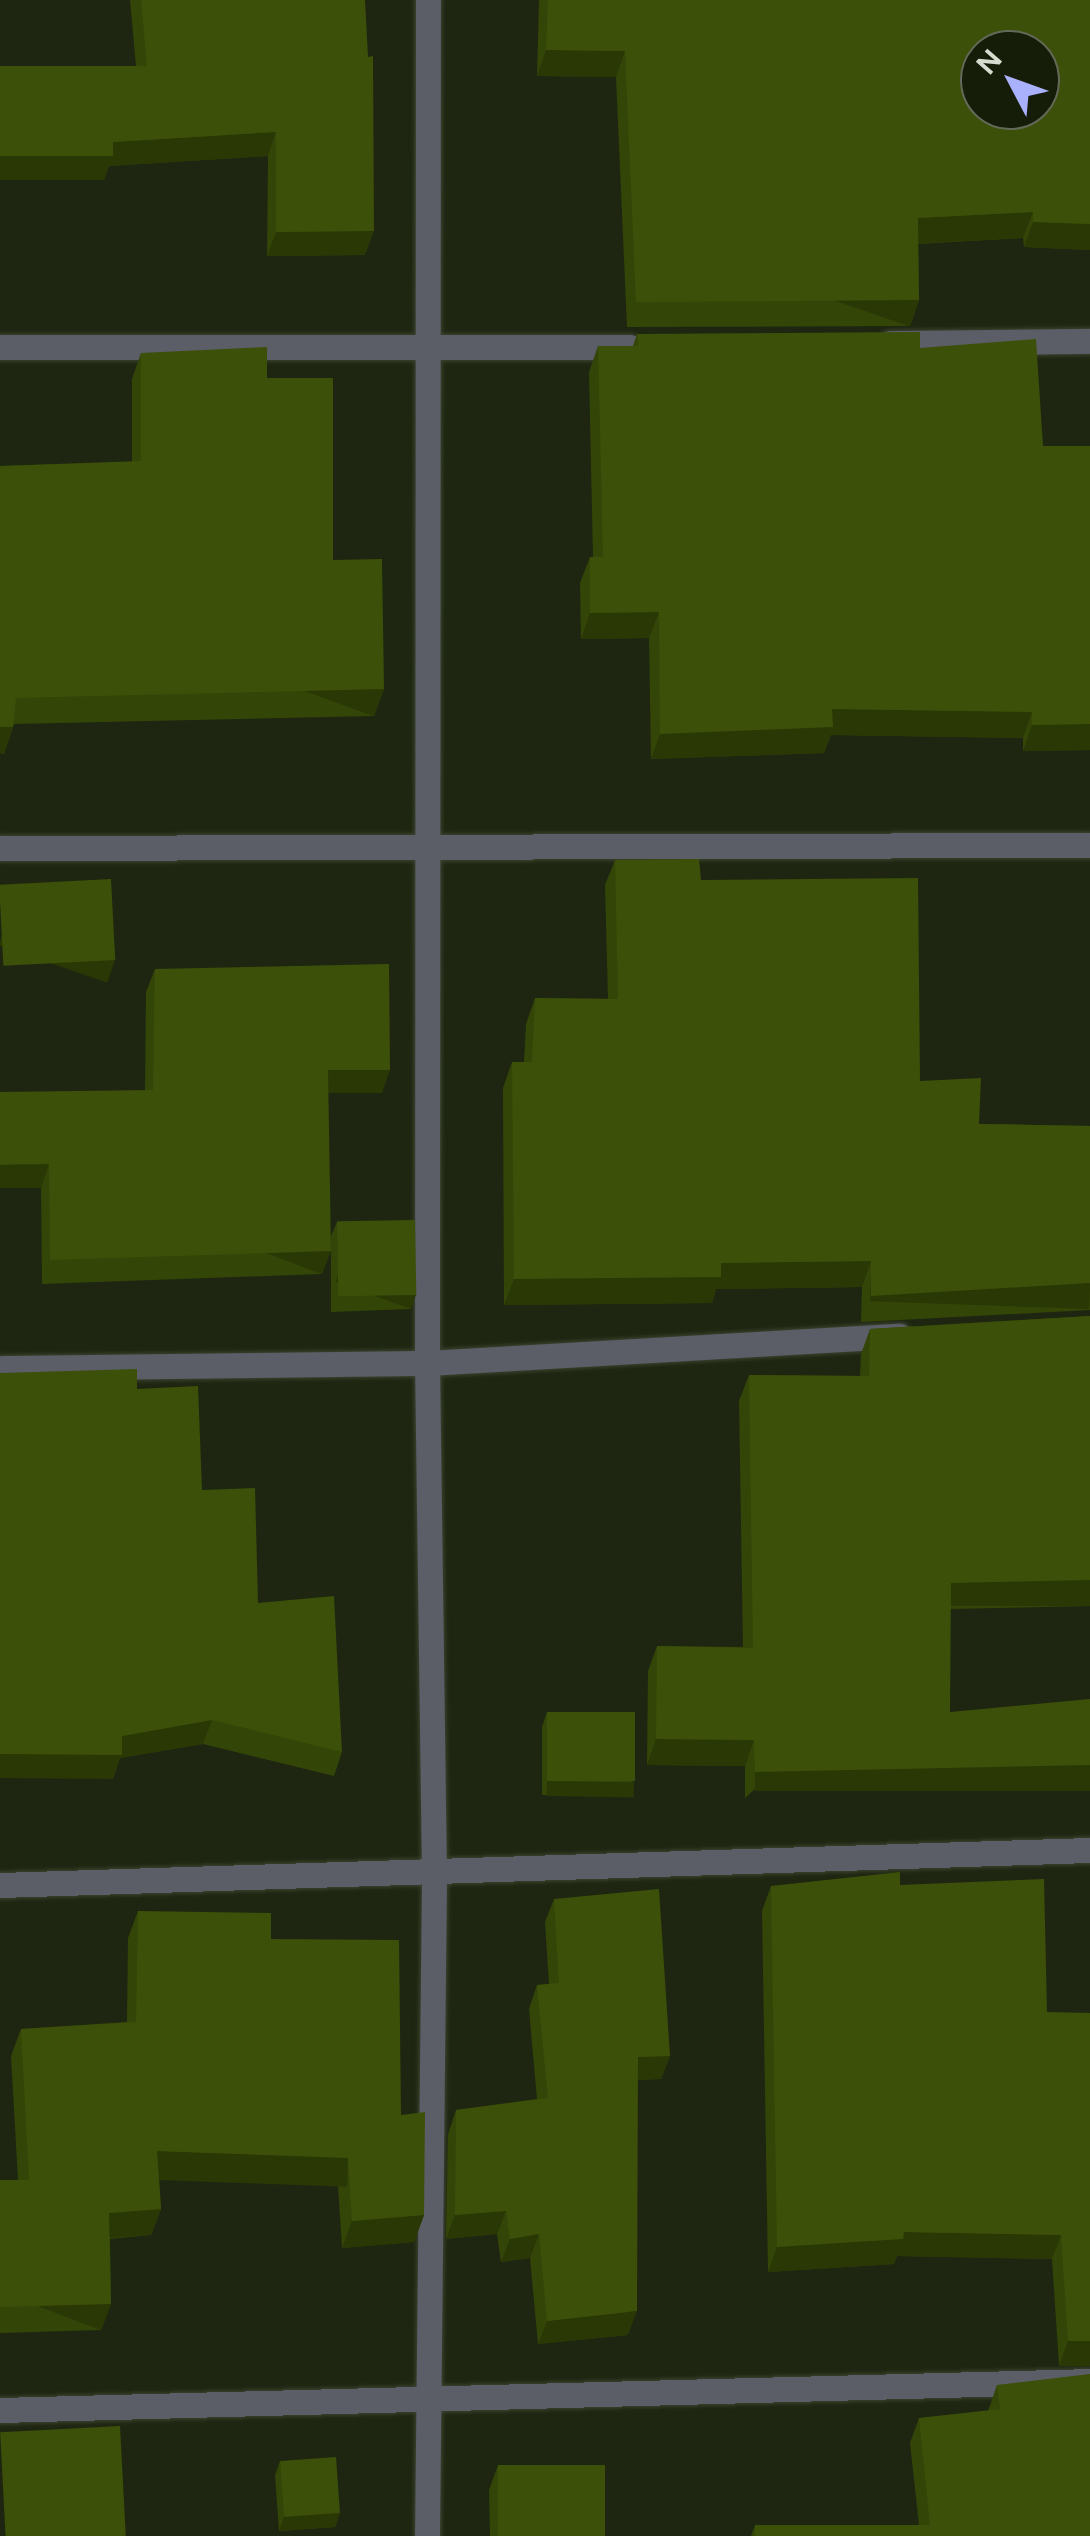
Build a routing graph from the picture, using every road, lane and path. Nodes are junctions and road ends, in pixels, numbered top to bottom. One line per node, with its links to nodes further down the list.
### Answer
1 (428, 0): 6 (street)
2 (1090, 341): 3 (street)
3 (856, 344)
4 (660, 346): 6 (street)
5 (0, 347): 6 (street)
6 (426, 350): 7 (street)
7 (427, 842): 8 (street); 9 (street); 11 (street)
8 (1090, 845)
9 (0, 848)
10 (934, 1334): 11 (street)
11 (427, 1363): 12 (street); 14 (street)
12 (0, 1368)
13 (1090, 1850): 14 (street)
14 (434, 1876): 15 (street); 17 (street)
15 (0, 1885)
16 (1090, 2381): 17 (street)
17 (424, 2402): 18 (street); 19 (street)
18 (0, 2410)
19 (427, 2536)

